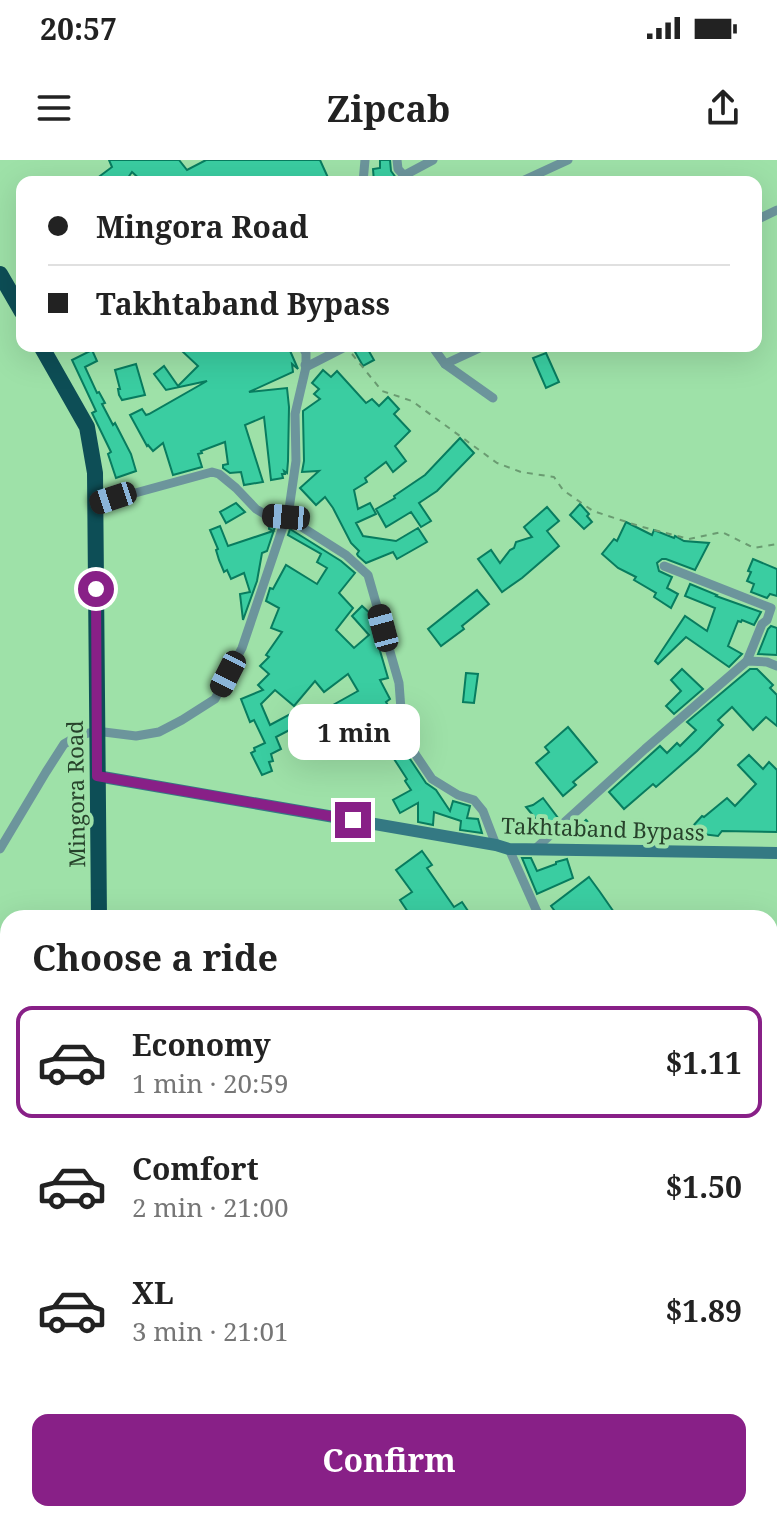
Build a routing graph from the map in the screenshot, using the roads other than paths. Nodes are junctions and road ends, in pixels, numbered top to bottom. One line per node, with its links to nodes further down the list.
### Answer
1 (433, 160): 3 (street)
2 (568, 160): 4 (street)
3 (411, 176)
4 (533, 176)
5 (0, 274): 6 (highway)
6 (16, 302)
7 (44, 352): 15 (highway, Mingora Road)
8 (305, 352): 13 (street)
9 (335, 352): 13 (street)
10 (436, 352): 12 (street)
11 (471, 352): 12 (street)
12 (445, 364): 14 (street)
13 (306, 367): 16 (street)
14 (493, 398)
15 (95, 504): 16 (street); 20 (highway, Mingora Road)
16 (286, 517): 20 (street); 22 (street)
17 (664, 566): 18 (street)
18 (747, 661): 19 (street); 24 (street)
19 (777, 666)
20 (96, 731): 21 (highway, Mingora Road); 23 (street)
21 (97, 776): 22 (main road, Takhtaband Bypass); 26 (highway, Mingora Road)
22 (503, 847): 24 (main road, Takhtaband Bypass); 27 (street)
23 (0, 849)
24 (535, 849): 25 (main road, Takhtaband Bypass)
25 (777, 853)
26 (99, 910)
27 (536, 910)

